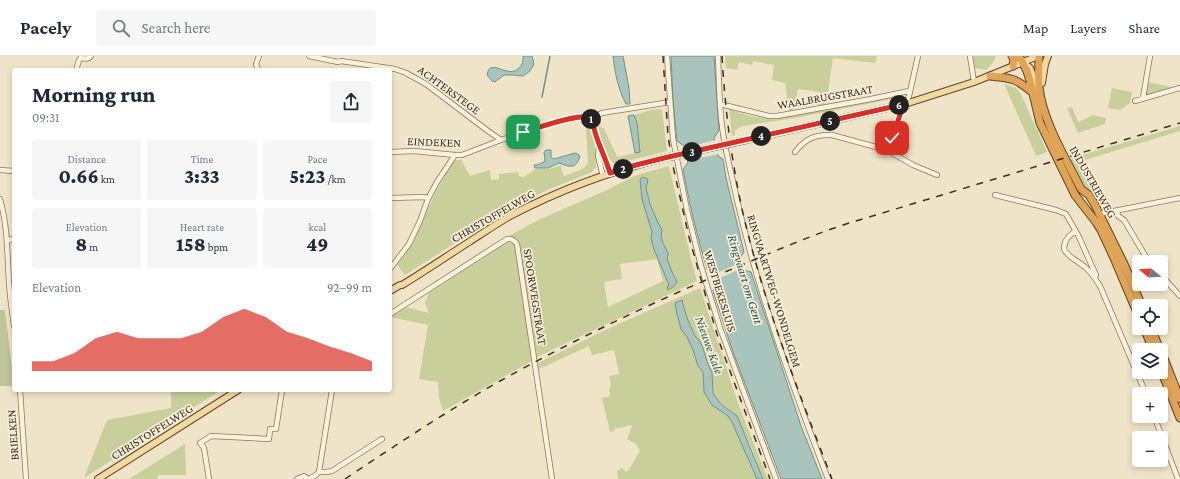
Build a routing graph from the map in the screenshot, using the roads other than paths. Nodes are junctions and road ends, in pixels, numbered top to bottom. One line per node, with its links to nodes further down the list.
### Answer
1 (91, 56): 12 (street)
2 (259, 56): 16 (street)
3 (309, 56): 17 (street, ACHTERSTEGE)
4 (667, 56): 27 (street, WESTBEKESLUIS)
5 (718, 56): 28 (street, RINGVAARTWEG-WONDELGEM)
6 (918, 56): 22 (street)
7 (970, 56): 20 (street)
8 (1012, 56): 14 (highway)
9 (1038, 56): 13 (main road, CHRISTOFFELWEG); 24 (highway, INDUSTRIEWEG)
10 (1048, 56): 24 (main road)
11 (1150, 56): 25 (street)
12 (81, 57): 15 (street)
13 (1021, 59): 14 (main road, CHRISTOFFELWEG); 23 (highway, INDUSTRIEWEG); 24 (main road)
14 (1013, 66): 19 (main road, CHRISTOFFELWEG)
15 (77, 68)
16 (257, 68)
17 (388, 68)
18 (392, 69): 31 (street, ACHTERSTEGE)
19 (990, 76): 20 (main road, CHRISTOFFELWEG); 23 (highway)
20 (974, 82): 29 (main road, CHRISTOFFELWEG)
21 (1180, 88): 25 (street)
22 (909, 91): 28 (street, WAALBRUGSTRAAT); 29 (street)
23 (1033, 93): 61 (highway, INDUSTRIEWEG)
24 (1041, 97): 48 (highway, INDUSTRIEWEG)
25 (1143, 98): 26 (street)
26 (1135, 101)
27 (670, 102): 30 (street); 82 (street, WESTBEKESLUIS)
28 (720, 104): 83 (street, RINGVAARTWEG-WONDELGEM)
29 (905, 104): 33 (street); 39 (main road, CHRISTOFFELWEG, bridge)
30 (591, 118): 31 (street, EINDEKEN); 32 (street)
31 (501, 140): 36 (street, EINDEKEN)
32 (599, 145): 39 (street); 41 (street)
33 (887, 150): 35 (street); 40 (street)
34 (392, 152): 36 (street, EINDEKEN)
35 (795, 152)
36 (455, 155): 46 (street)
37 (0, 170): 38 (street)
38 (12, 171)
39 (610, 173): 41 (main road, CHRISTOFFELWEG)
40 (937, 175)
41 (603, 176): 55 (main road, CHRISTOFFELWEG)
42 (994, 195): 49 (street)
43 (0, 198): 51 (street)
44 (392, 198): 46 (street)
45 (1180, 198): 47 (street)
46 (428, 199): 53 (street)
47 (1117, 210): 48 (street); 52 (street)
48 (1099, 214): 60 (highway, INDUSTRIEWEG)
49 (1075, 231): 56 (street); 56 (street)
50 (12, 239): 51 (street)
51 (7, 240): 62 (street)
52 (1145, 255)
53 (392, 266)
54 (1168, 283): 59 (street)
55 (402, 285): 57 (main road, CHRISTOFFELWEG); 58 (main road, CHRISTOFFELWEG)
56 (1100, 286): 66 (street)
57 (392, 290)
58 (392, 294)
59 (1180, 296)
60 (1139, 299)
61 (1132, 300)
62 (12, 309)
63 (392, 313): 81 (street, SPOORWEGSTRAAT)
64 (1168, 369): 71 (highway)
65 (1165, 379): 72 (highway)
66 (1143, 387)
67 (20, 392): 76 (street, BRIELKEN)
68 (235, 392): 77 (main road, CHRISTOFFELWEG)
69 (282, 392): 78 (street)
70 (332, 392): 75 (street)
71 (1180, 399)
72 (1180, 418)
73 (1157, 423): 84 (street)
74 (382, 439): 75 (street)
75 (318, 472): 80 (street)
76 (26, 479)
77 (98, 479)
78 (209, 479)
79 (297, 479): 80 (street)
80 (309, 479)
81 (552, 479)
82 (776, 479)
83 (828, 479)
84 (1178, 479)

